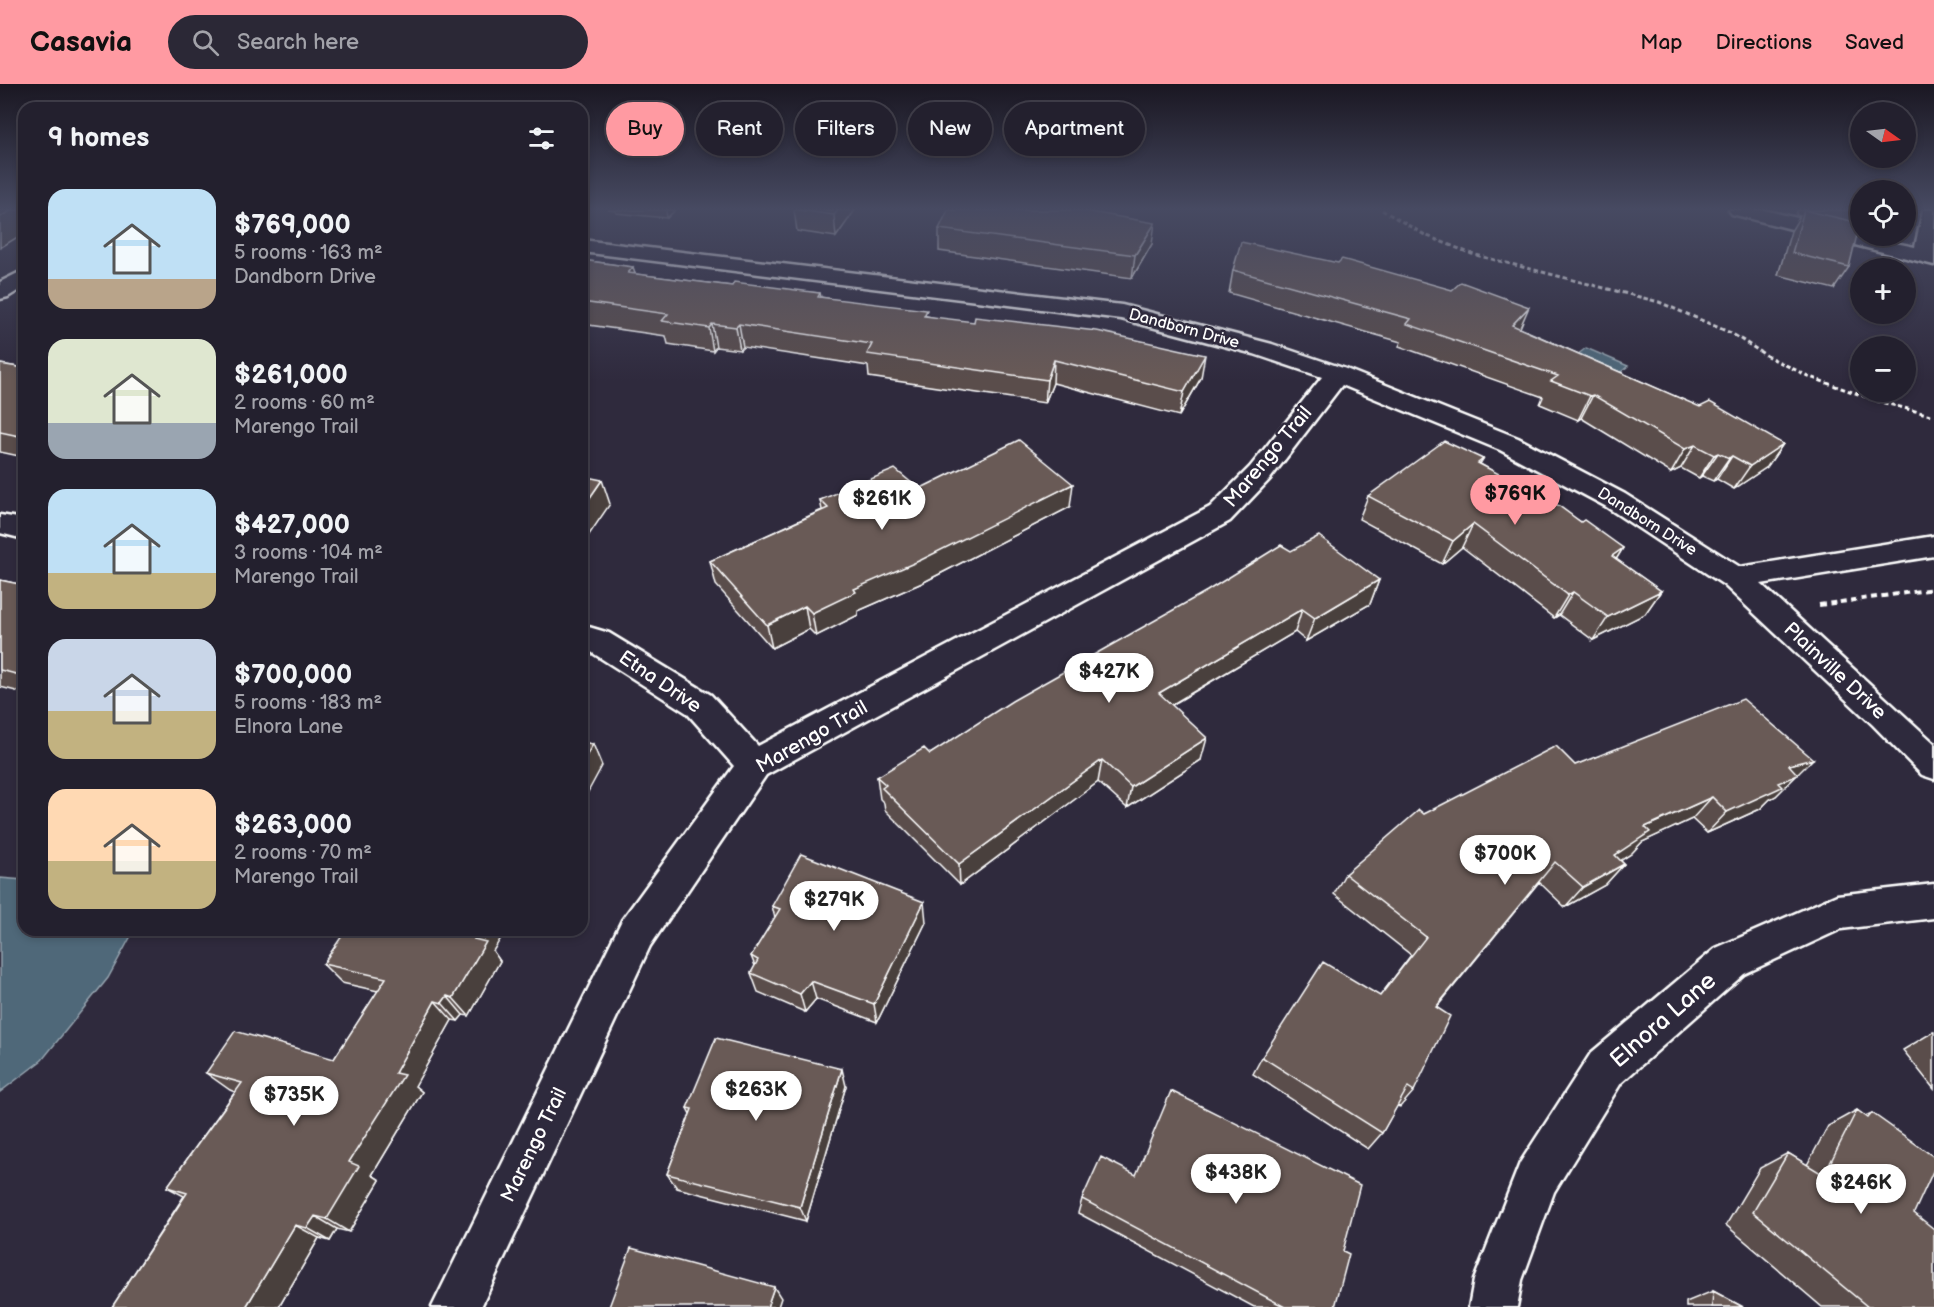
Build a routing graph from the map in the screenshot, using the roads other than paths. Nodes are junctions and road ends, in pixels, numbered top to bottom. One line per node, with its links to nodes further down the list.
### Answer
1 (754, 267): 4 (street, Dandborn Drive)
2 (18, 281): 3 (street)
3 (0, 292)
4 (1337, 374): 8 (street, Dandborn Drive); 10 (street, Marengo Trail)
5 (0, 524): 6 (street)
6 (18, 528)
7 (1934, 546): 8 (street)
8 (1735, 578): 11 (street, Plainville Drive)
9 (588, 638): 10 (street, Etna Drive)
10 (754, 765): 13 (street, Marengo Trail)
11 (1934, 765)
12 (1934, 901): 14 (street, Elnora Lane)
13 (456, 1307)
14 (1493, 1307)

